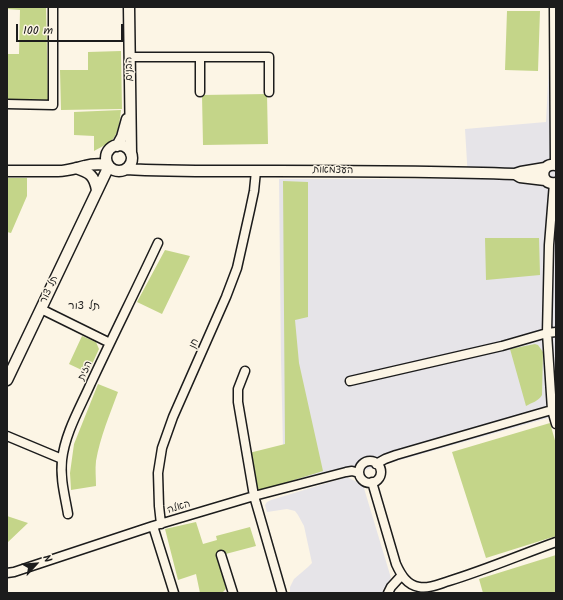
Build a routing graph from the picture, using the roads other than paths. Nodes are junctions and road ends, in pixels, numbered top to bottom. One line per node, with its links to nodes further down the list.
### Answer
1 (53, 7): 8 (street)
2 (129, 7): 4 (street, הבנים)
3 (554, 7): 13 (street)
4 (130, 57): 5 (street); 9 (street, הבנים)
5 (200, 57): 6 (street); 7 (street)
6 (200, 92)
7 (270, 92)
8 (7, 104)
9 (130, 108): 10 (street, הבנים); 12 (street, הבנים)
10 (117, 146): 11 (street); 12 (street)
11 (108, 152): 14 (street, העצמאות); 15 (street)
12 (132, 157): 15 (street); 17 (street, העצמאות)
13 (552, 165): 19 (street, העצמאות); 20 (street)
14 (80, 167): 15 (street, העצמאות); 16 (street, העצמאות); 21 (street)
15 (115, 168): 17 (street, העצמאות); 21 (street, תל צור); 22 (street, תל צור)
16 (7, 171)
17 (151, 171): 18 (street, העצמאות)
18 (256, 171): 19 (street, העצמאות); 40 (street, חן)
19 (515, 174): 20 (street, העצמאות)
20 (552, 182): 26 (street)
21 (97, 190): 22 (street, תל צור)
22 (92, 200): 24 (street, תל צור)
23 (158, 243): 27 (street, הזית)
24 (41, 309): 27 (street); 29 (street, תל צור)
25 (556, 332): 26 (street)
26 (547, 333): 30 (street); 31 (street)
27 (110, 343): 34 (street, הזית)
28 (245, 371): 38 (street)
29 (7, 380)
30 (350, 381)
31 (554, 409): 32 (street); 35 (street)
32 (556, 424)
33 (7, 436): 34 (street)
34 (62, 459): 39 (street, הזית)
35 (376, 464): 36 (street); 37 (street)
36 (359, 473): 37 (street); 38 (street, האלה)
37 (372, 482): 45 (street)
38 (254, 496): 40 (street, האלה); 48 (street)
39 (68, 514)
40 (161, 524): 41 (street, האלה)
41 (153, 526): 44 (street, האלה); 46 (street)
42 (556, 542): 45 (street)
43 (222, 555): 47 (street)
44 (7, 573)
45 (402, 576): 49 (street)
46 (174, 593)
47 (233, 593)
48 (282, 593)
49 (388, 593)

